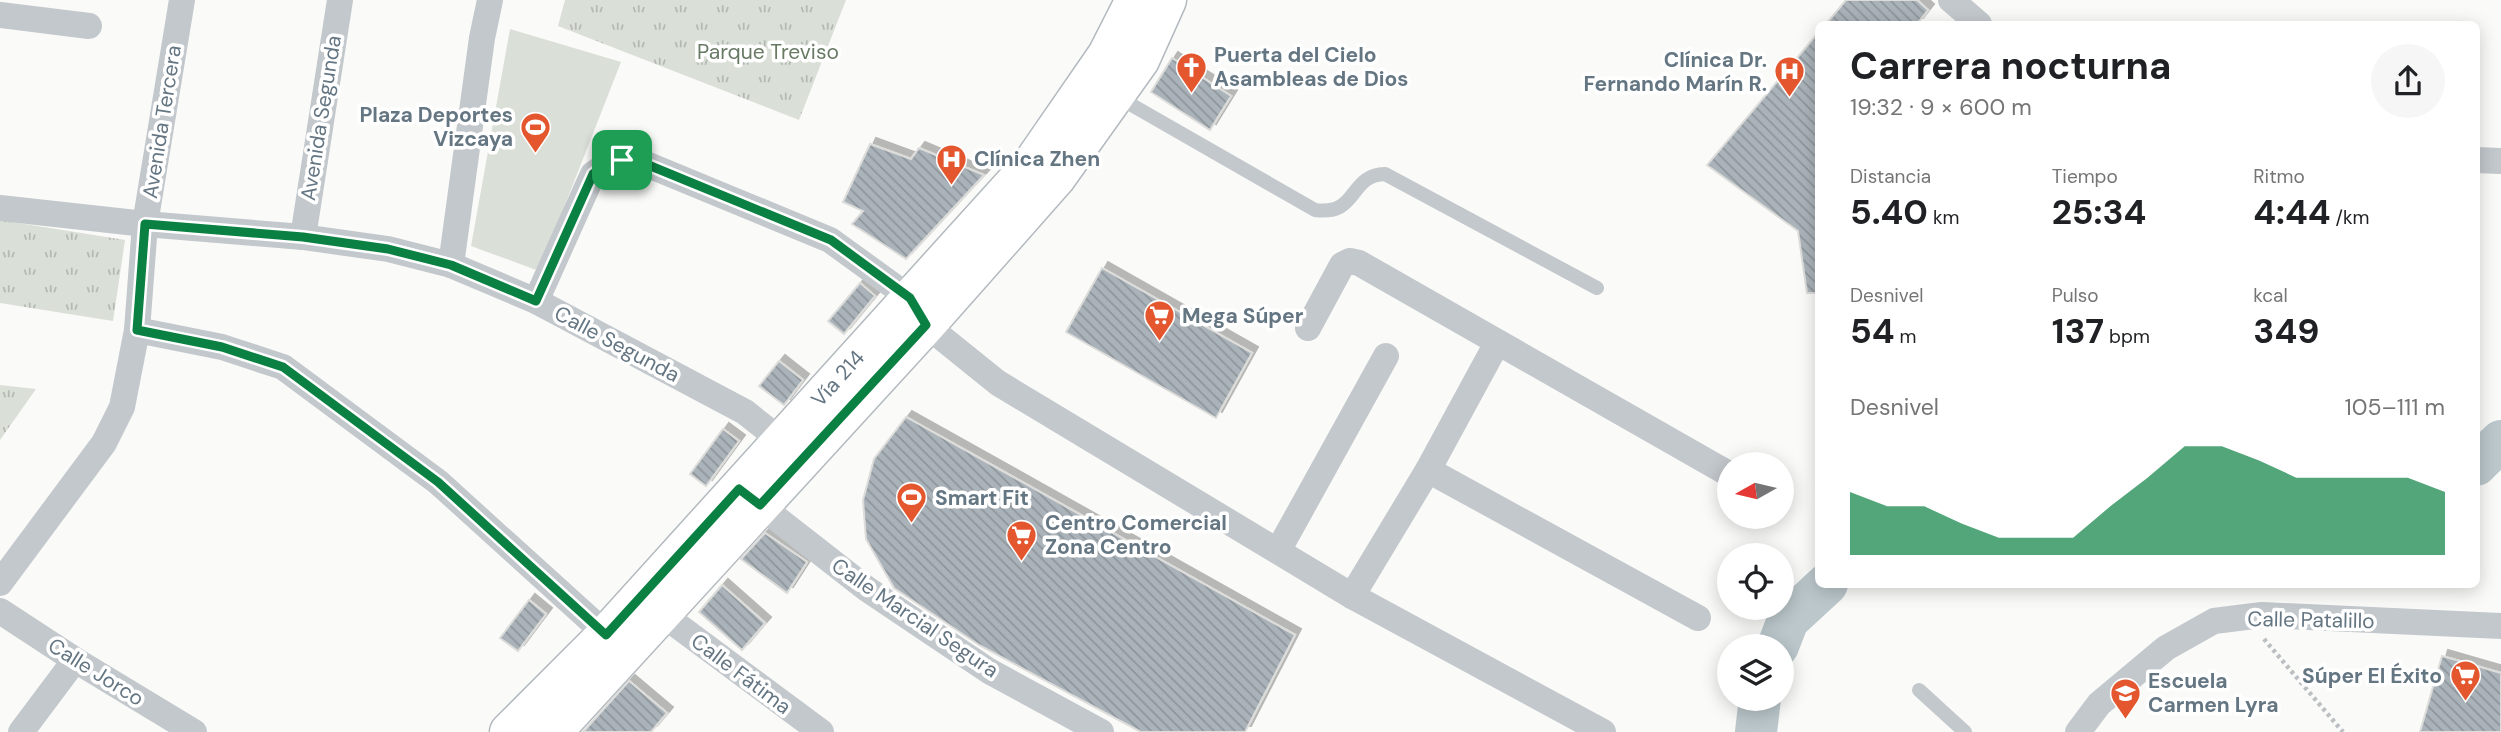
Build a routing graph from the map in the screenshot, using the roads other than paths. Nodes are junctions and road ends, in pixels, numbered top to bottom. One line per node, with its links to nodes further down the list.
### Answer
1 (182, 0): 15 (street, Avenida Tercera)
2 (340, 0): 16 (street, Avenida Segunda)
3 (491, 0): 17 (street)
4 (1135, 0): 20 (main road, Vía 214)
5 (1167, 0): 11 (main road, Vía 214)
6 (1951, 0): 9 (street)
7 (29, 10): 8 (street); 10 (street)
8 (0, 15)
9 (1976, 21)
10 (89, 26)
11 (1114, 96): 18 (lane); 20 (main road, Vía 214)
12 (2480, 160): 13 (street)
13 (2501, 161)
14 (0, 208): 15 (street, Calle Segunda)
15 (145, 224): 16 (street, Calle Segunda); 22 (street, Avenida Tercera)
16 (303, 237): 17 (street, Calle Segunda)
17 (451, 265): 19 (street, Calle Segunda)
18 (1597, 288)
19 (536, 301): 20 (street); 25 (street, Calle Segunda)
20 (918, 312): 25 (main road, Vía 214); 29 (street)
21 (1308, 328): 23 (street)
22 (137, 330): 30 (street, Avenida Tercera); 36 (street)
23 (1497, 343): 26 (street); 27 (street)
24 (1386, 356): 29 (street)
25 (792, 449): 28 (main road, Vía 214)
26 (1717, 467)
27 (1428, 470): 31 (street); 34 (street)
28 (750, 497): 33 (main road, Vía 214); 36 (main road, Vía 214); 44 (street, Calle Marcial Segura)
29 (1279, 551): 31 (street)
30 (0, 583)
31 (1352, 596): 45 (street)
32 (0, 611): 37 (street, Calle Jorco)
33 (662, 614): 36 (main road, Vía 214); 43 (street, Calle Fátima)
34 (1698, 618)
35 (2501, 626): 47 (street, Calle Patalillo)
36 (616, 643): 39 (main road, Vía 214); 42 (main road, Vía 214)
37 (75, 660): 40 (street); 41 (street, Calle Jorco)
38 (1919, 690): 46 (lane)
39 (570, 727)
40 (21, 732)
41 (194, 732)
42 (509, 732)
43 (821, 732)
44 (1101, 732)
45 (1603, 732)
46 (1965, 732)
47 (2078, 732)

